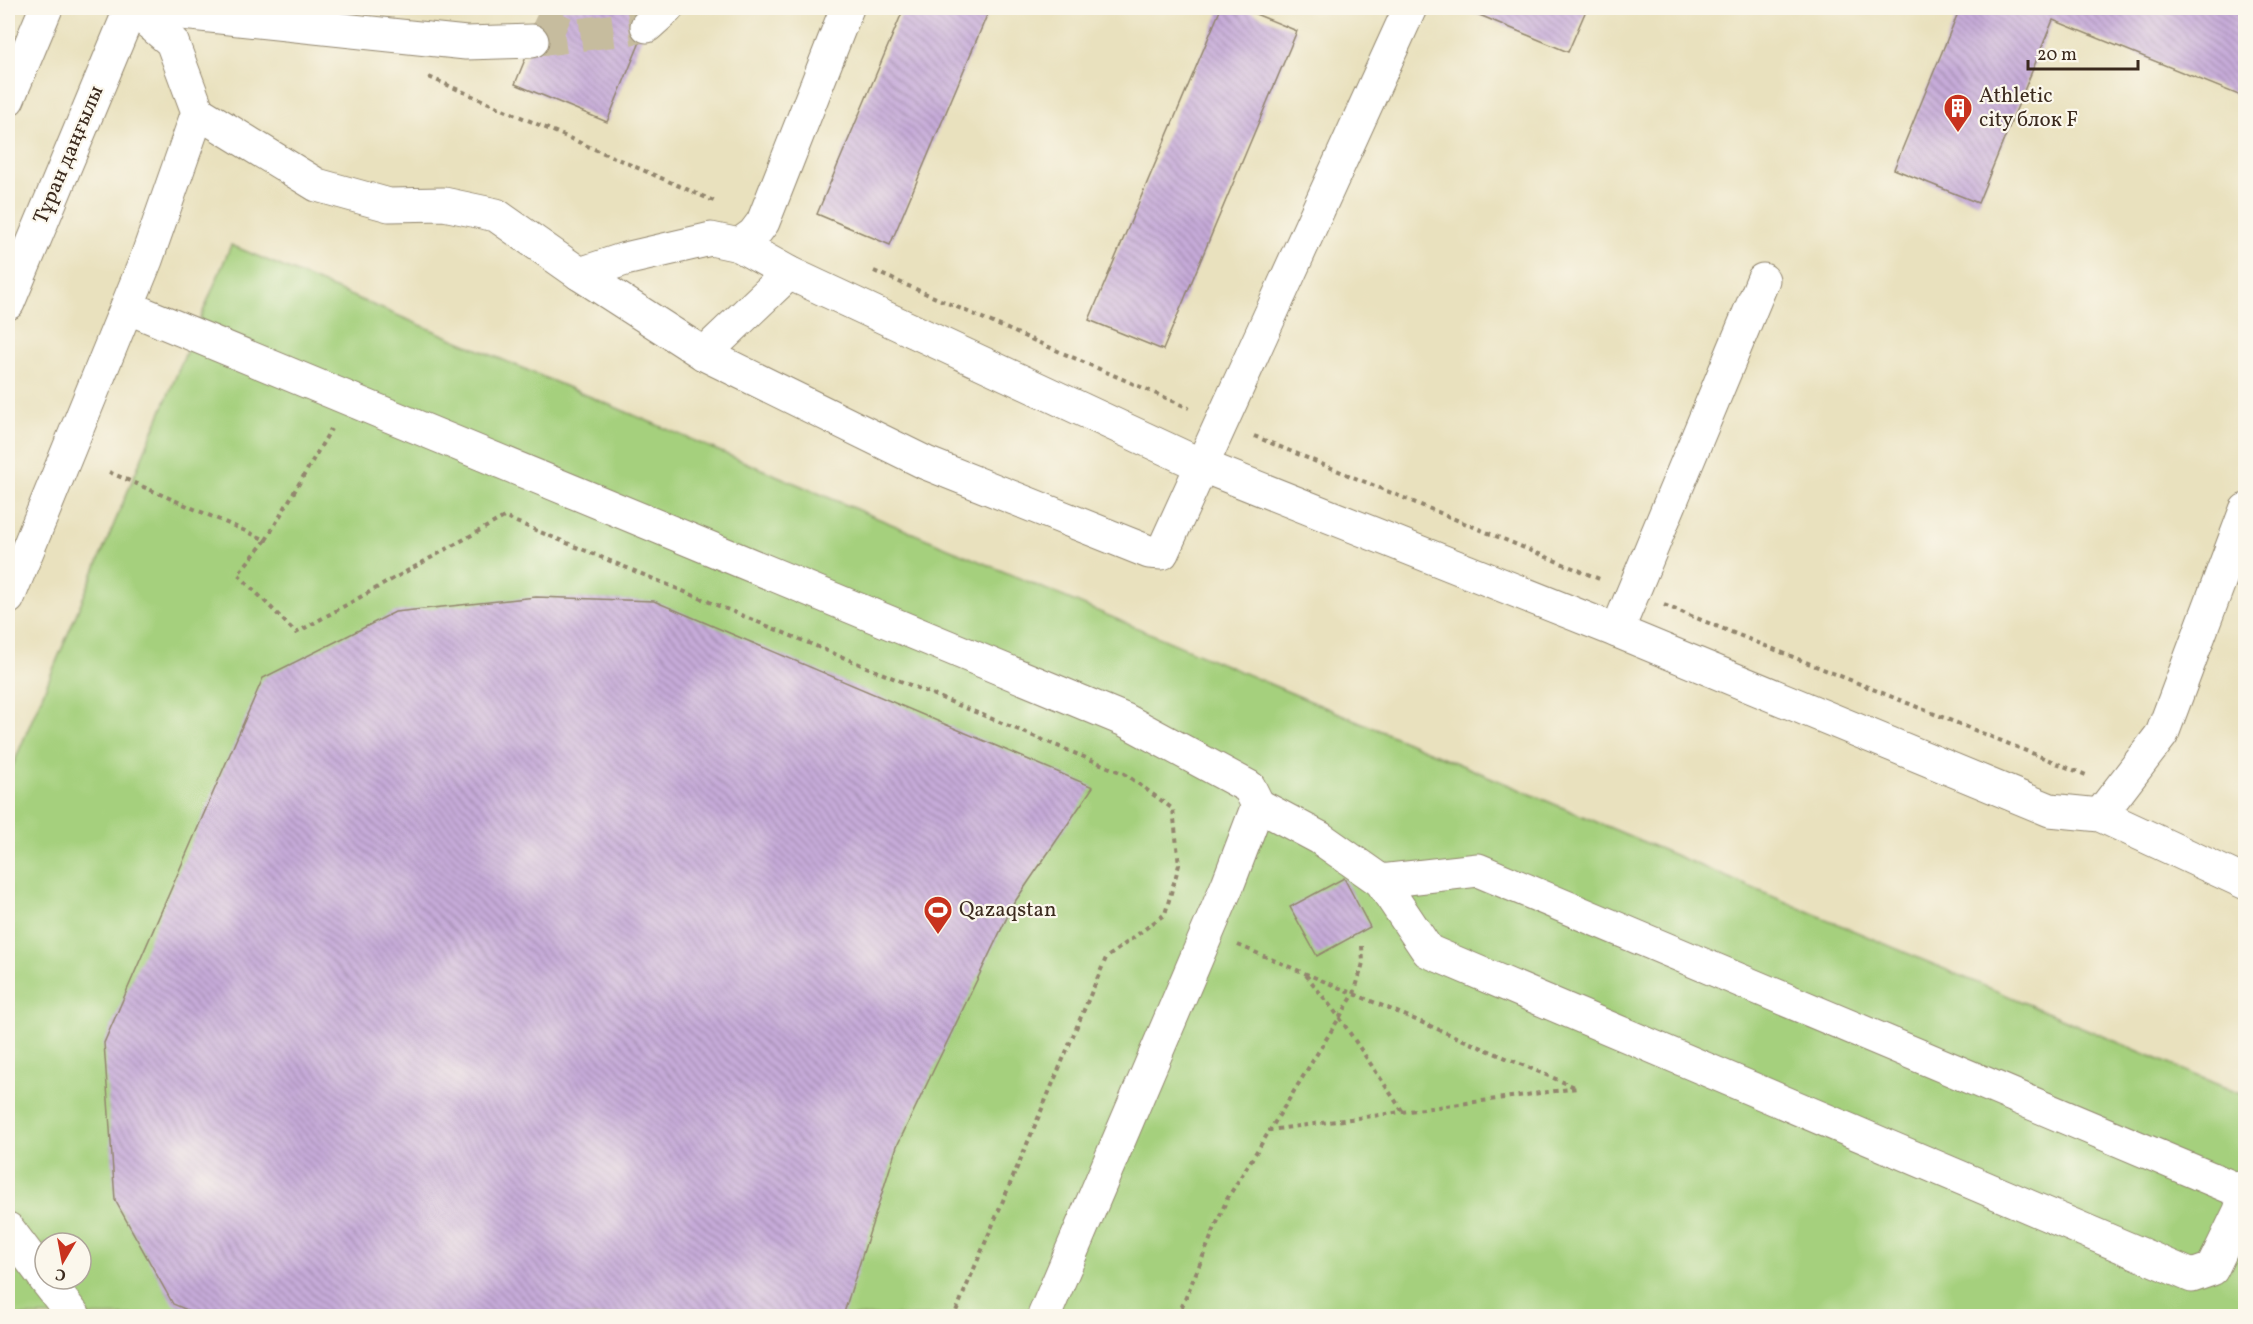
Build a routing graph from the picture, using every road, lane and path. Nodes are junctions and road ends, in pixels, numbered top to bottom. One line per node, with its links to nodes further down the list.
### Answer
1 (46, 8): 6 (street)
2 (133, 8): 5 (street); 7 (street); 12 (street, Тұран даңғылы)
3 (847, 8): 8 (street)
4 (1410, 8): 16 (street)
5 (532, 41)
6 (8, 99)
7 (198, 112): 10 (street); 13 (street)
8 (739, 245): 9 (street); 10 (street)
9 (789, 273): 14 (street); 16 (street)
10 (580, 274): 14 (street)
11 (1763, 280): 21 (street)
12 (8, 303)
13 (127, 307): 20 (street); 22 (street)
14 (704, 354): 16 (street)
15 (331, 429): 19 (path)
16 (1203, 466): 21 (street)
17 (109, 472): 19 (path)
18 (2246, 510): 23 (street)
19 (266, 540): 37 (path)
20 (8, 598)
21 (1617, 631): 23 (street)
22 (1258, 805): 24 (street); 38 (street)
23 (2100, 815): 25 (street)
24 (1381, 880): 24 (street)
25 (2246, 883)
26 (1238, 945): 28 (path)
27 (1362, 946): 29 (path)
28 (1305, 973): 29 (path); 30 (path)
29 (1354, 994): 30 (path); 31 (path)
30 (1339, 1017): 31 (path); 32 (path)
31 (1403, 1112): 32 (path)
32 (1270, 1130): 39 (path)
33 (8, 1229): 34 (street)
34 (33, 1263)
35 (54, 1291): 36 (street)
36 (74, 1317)
37 (954, 1317)
38 (1044, 1317)
39 (1178, 1317)

